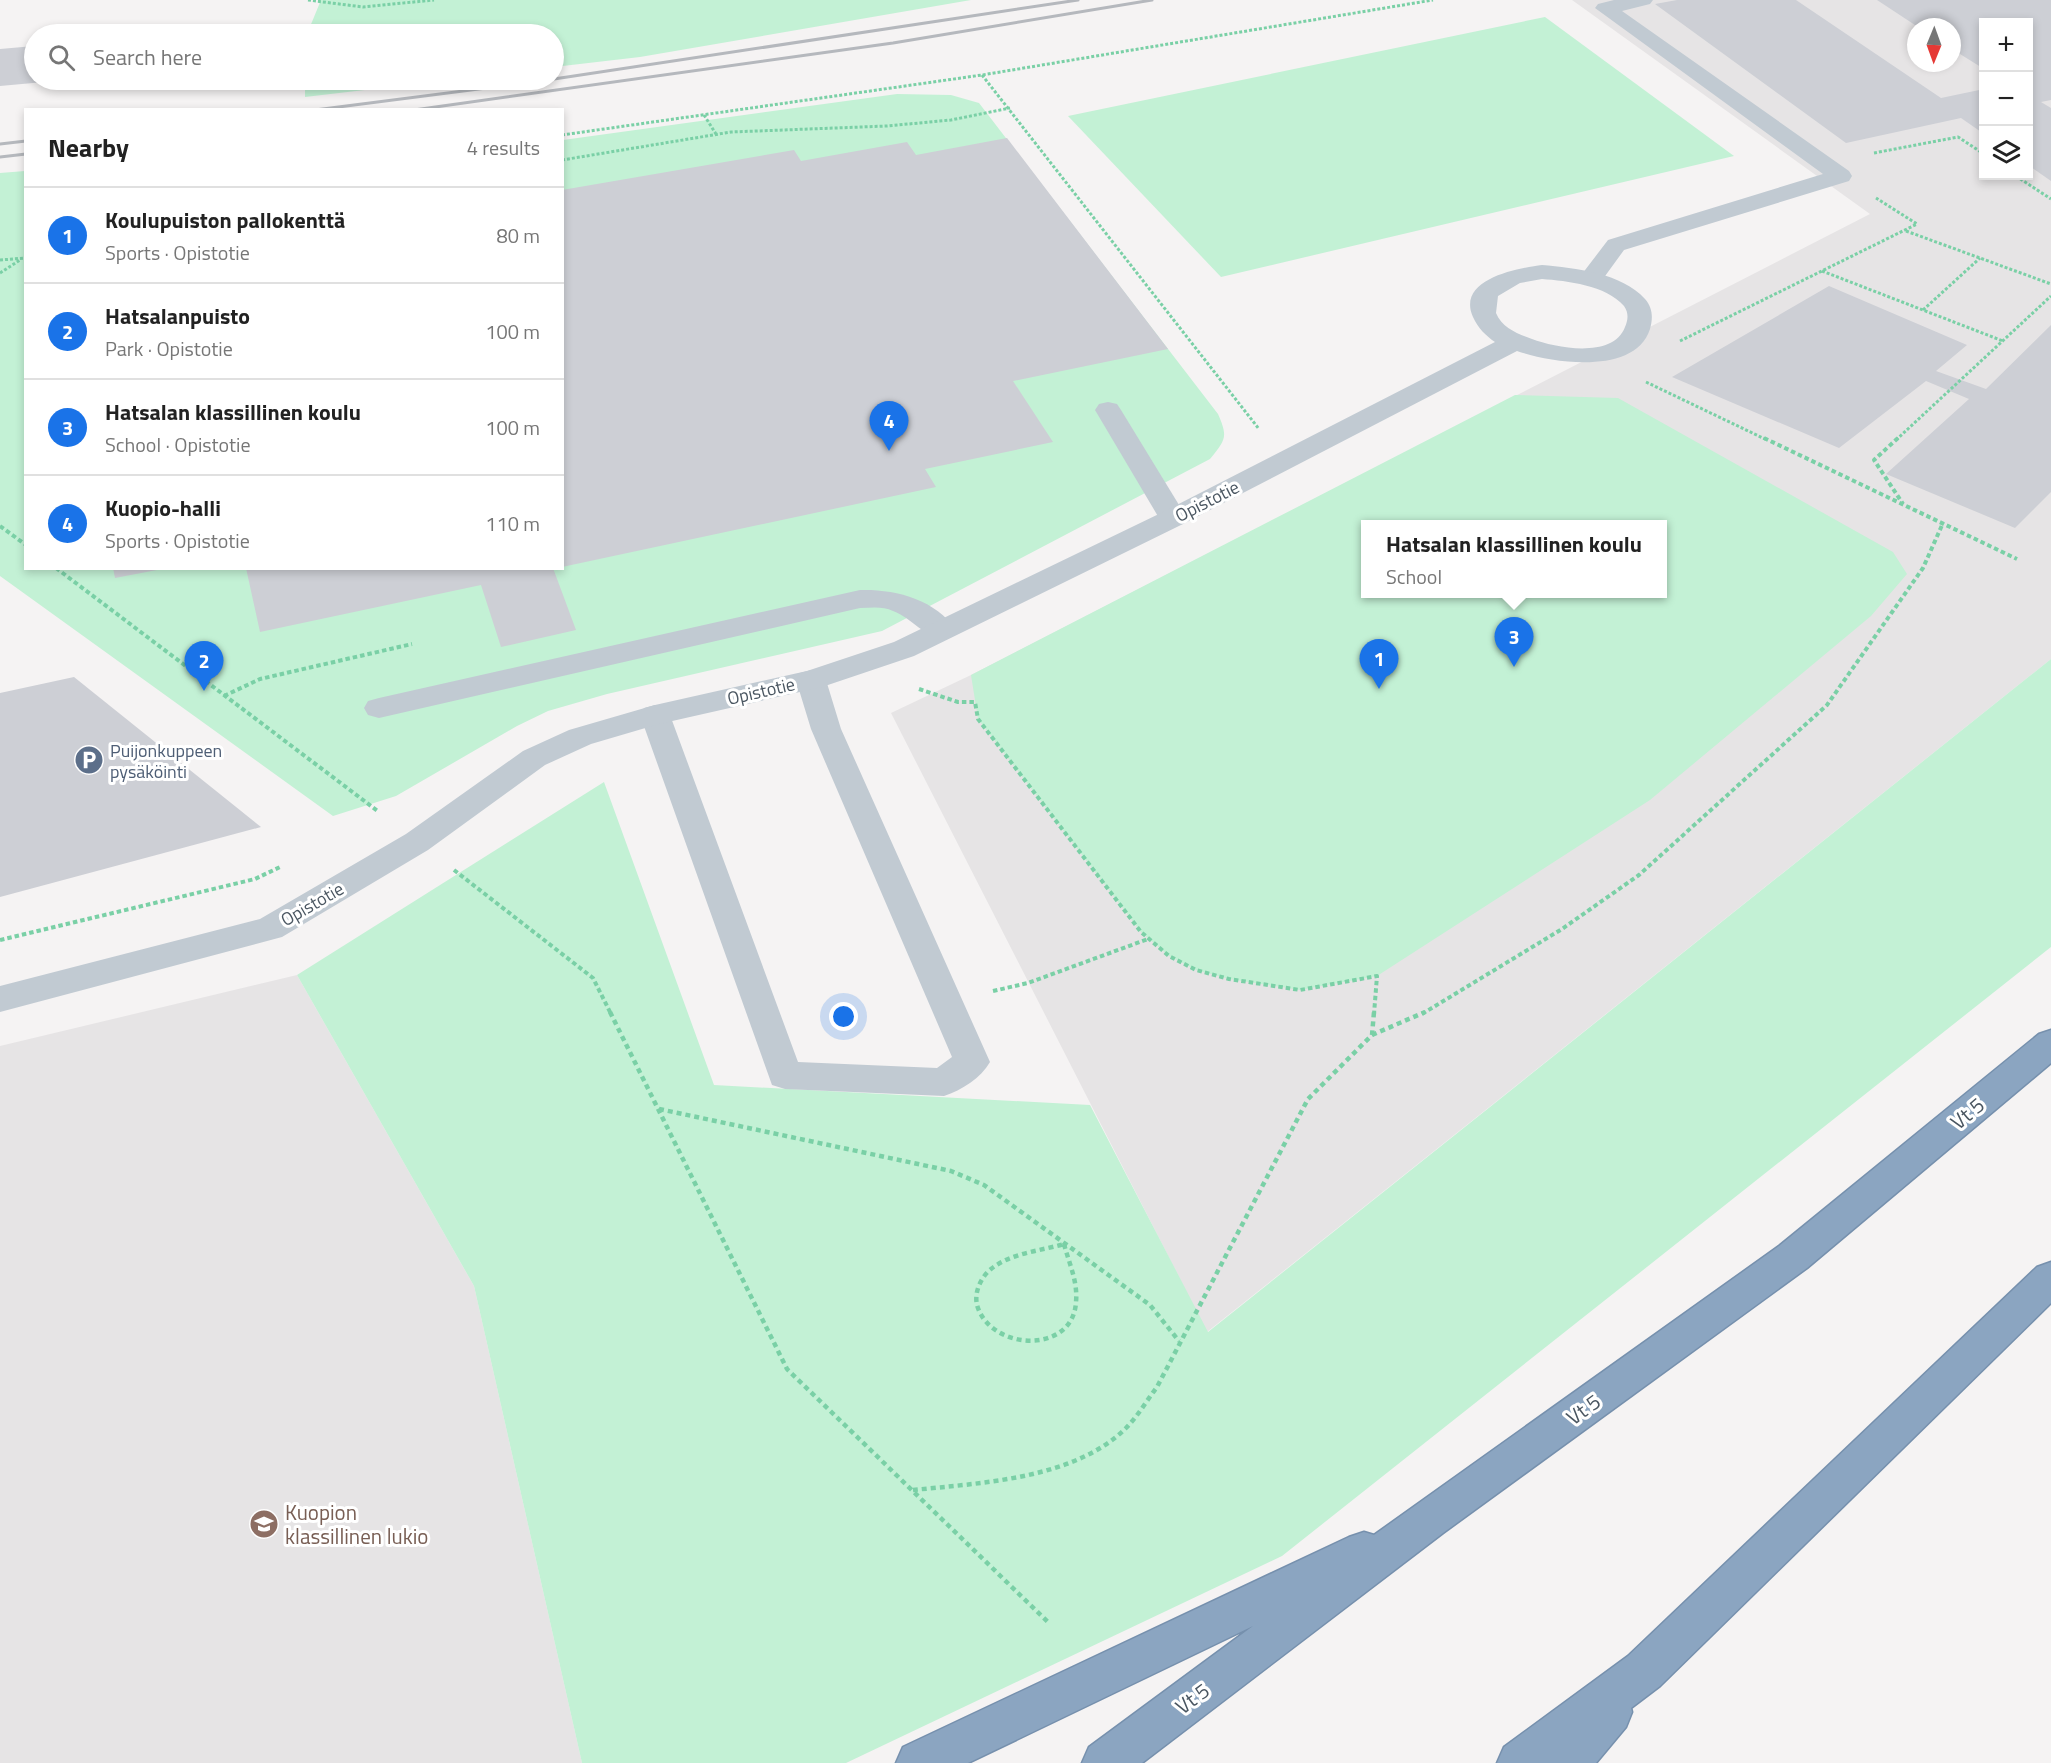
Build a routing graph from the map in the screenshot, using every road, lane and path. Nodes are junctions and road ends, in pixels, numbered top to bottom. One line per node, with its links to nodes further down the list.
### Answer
1 (308, 0): 2 (path)
2 (434, 0)
3 (1433, 0): 5 (path)
4 (1643, 0): 12 (street)
5 (982, 75): 6 (path); 7 (path)
6 (1010, 108): 8 (path); 31 (path)
7 (704, 115): 8 (path); 9 (path)
8 (716, 134): 11 (path)
9 (564, 135)
10 (1979, 151): 12 (path)
11 (564, 160)
12 (1832, 170): 15 (path); 22 (street)
13 (2022, 180): 14 (path)
14 (2051, 199)
15 (1905, 230): 16 (path); 20 (path)
16 (1980, 258): 23 (path); 25 (path)
17 (24, 259): 19 (path)
18 (0, 260): 19 (path)
19 (20, 260): 21 (path)
20 (1822, 271): 25 (path); 28 (path)
21 (0, 273)
22 (1591, 278): 27 (street); 29 (street)
23 (2051, 284)
24 (2051, 296): 26 (path)
25 (1923, 310): 26 (path)
26 (2003, 341): 32 (path)
27 (1514, 342): 29 (street); 33 (street, Opistotie)
28 (1674, 344)
29 (1605, 351): 32 (path)
30 (1108, 410): 33 (street)
31 (1264, 436)
32 (1903, 504): 34 (path)
33 (1173, 518): 39 (street, Opistotie)
34 (1943, 523): 37 (path); 50 (path)
35 (0, 526): 36 (path)
36 (24, 544)
37 (2017, 559)
38 (59, 570): 43 (path)
39 (941, 630): 41 (street, Opistotie); 44 (street)
40 (412, 644): 43 (path)
41 (811, 680): 45 (street, Opistotie); 49 (street)
42 (916, 688): 47 (path)
43 (224, 696): 46 (path)
44 (379, 708)
45 (655, 715): 46 (street, Opistotie); 49 (street)
46 (417, 842): 48 (street, Opistotie); 52 (path)
47 (1149, 939): 49 (path); 50 (path)
48 (0, 999)
49 (946, 1002)
50 (1372, 1035): 55 (path)
51 (2051, 1044): 57 (highway, Vt 5)
52 (659, 1108): 53 (path); 56 (path)
53 (1064, 1244): 53 (path); 55 (path)
54 (2051, 1278): 59 (highway)
55 (1179, 1341): 56 (path)
56 (912, 1490): 58 (path)
57 (1428, 1521): 60 (highway); 61 (highway, Vt 5)
58 (1049, 1623)
59 (1644, 1671): 62 (highway); 63 (highway)
60 (919, 1763)
61 (1105, 1763)
62 (1520, 1763)
63 (1567, 1763)

